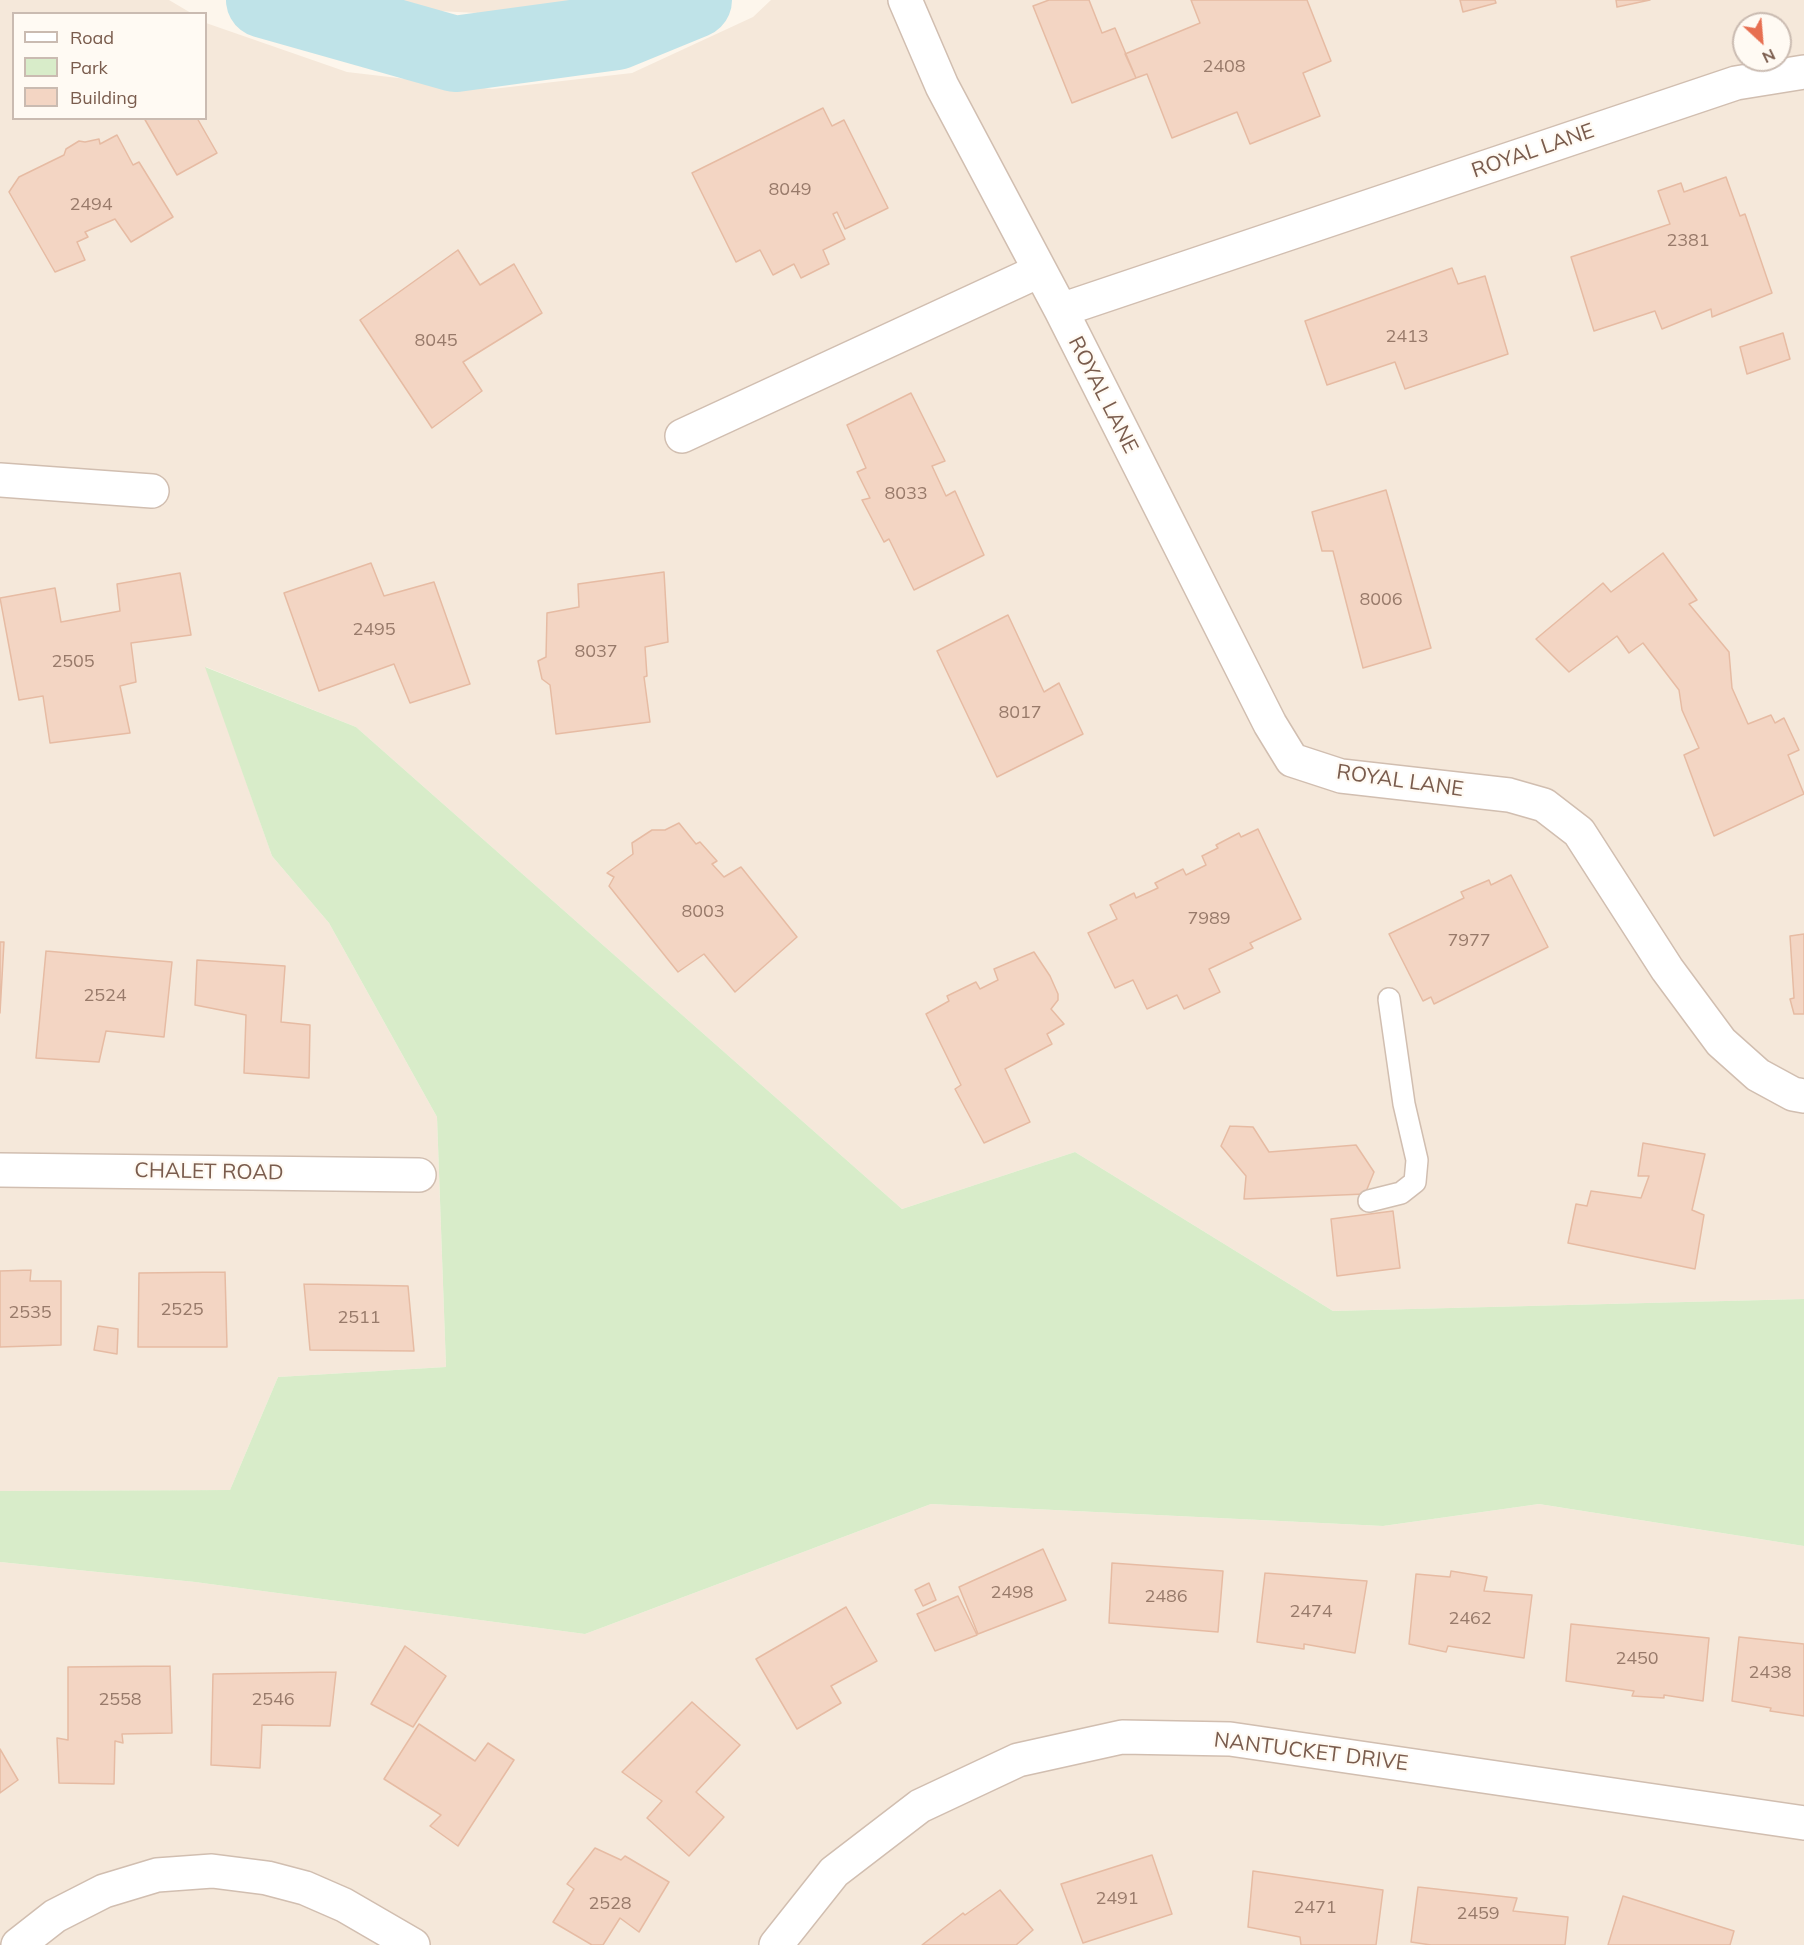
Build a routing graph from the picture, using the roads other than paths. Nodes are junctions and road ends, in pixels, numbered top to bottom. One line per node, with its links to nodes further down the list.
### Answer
1 (905, 0): 3 (street, ROYAL LANE)
2 (1804, 72): 4 (street, ROYAL LANE)
3 (1039, 271): 4 (street, ROYAL LANE); 5 (street)
4 (1061, 310): 9 (street, ROYAL LANE)
5 (682, 436)
6 (0, 480): 7 (street)
7 (152, 491)
8 (1389, 999): 12 (lane)
9 (1804, 1096)
10 (0, 1170): 11 (street, CHALET ROAD)
11 (419, 1175)
12 (1369, 1201)
13 (1804, 1823): 16 (street, NANTUCKET DRIVE)
14 (18, 1945): 15 (street)
15 (413, 1945)
16 (776, 1945)

